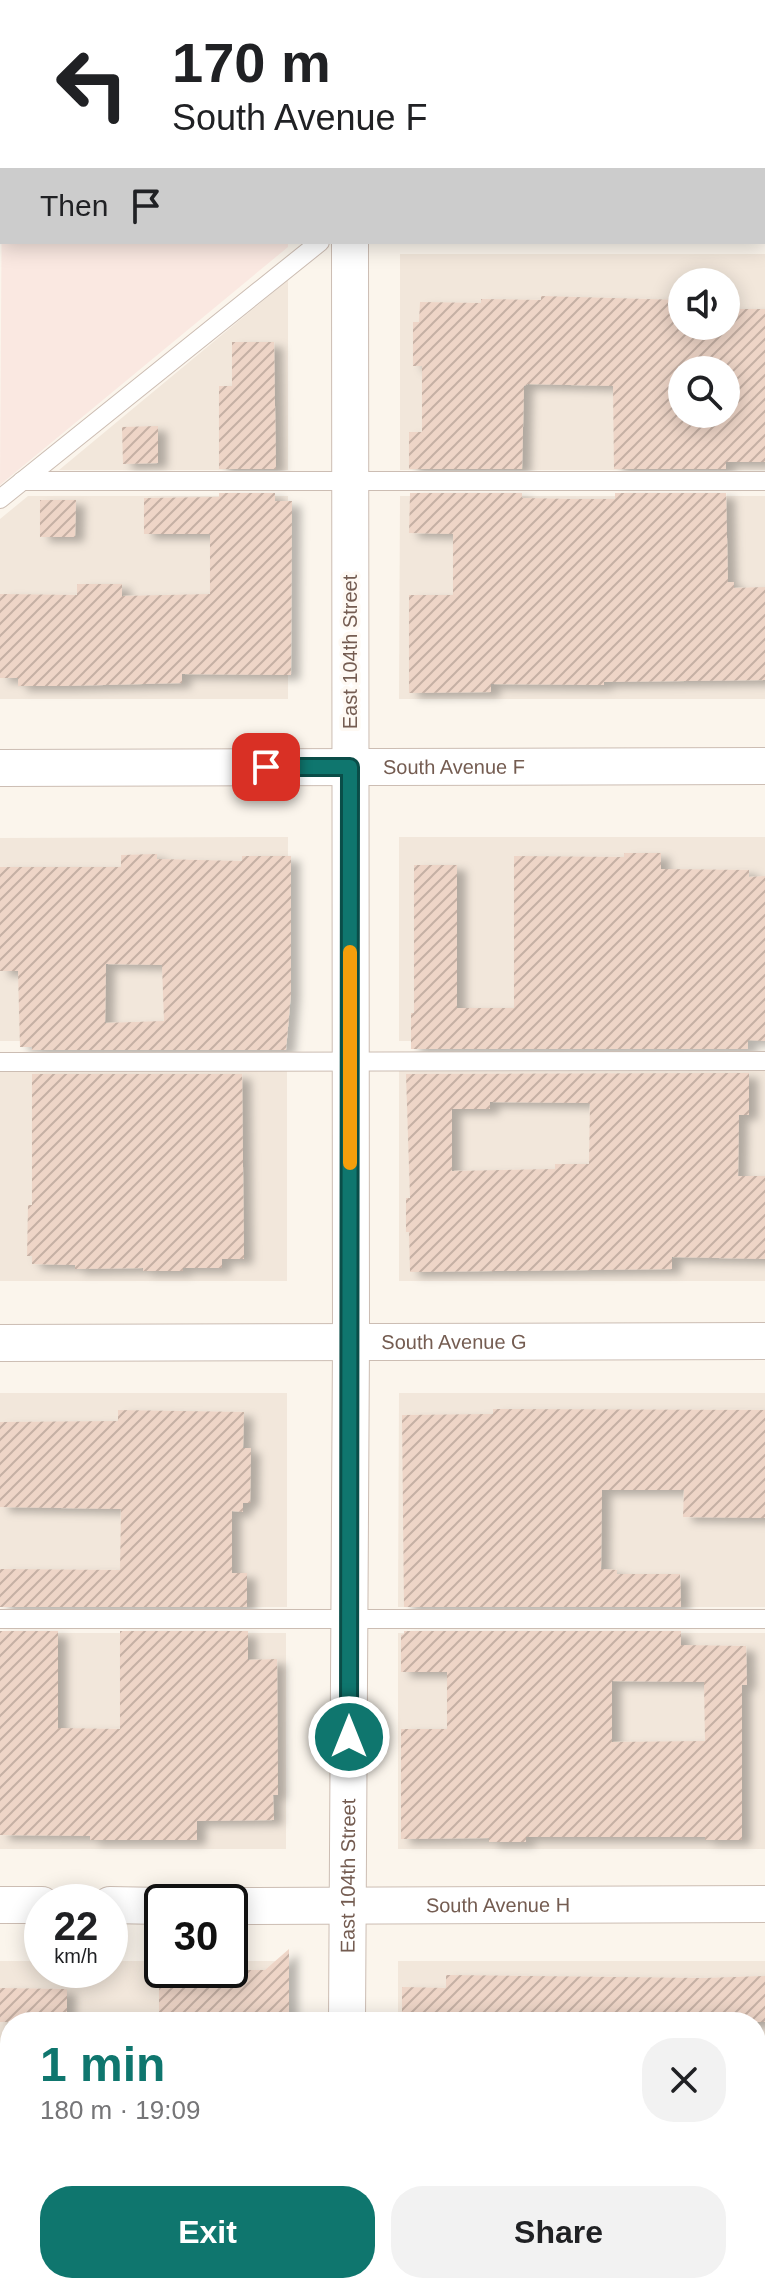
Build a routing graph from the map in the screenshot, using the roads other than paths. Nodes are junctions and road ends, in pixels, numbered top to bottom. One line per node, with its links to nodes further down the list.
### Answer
1 (318, 244): 3 (lane)
2 (350, 244): 4 (street, East 104th Street)
3 (22, 481): 4 (lane); 6 (lane)
4 (350, 481): 5 (lane); 8 (street, East 104th Street)
5 (765, 481)
6 (0, 499)
7 (765, 766): 8 (street, South Avenue F)
8 (350, 767): 9 (street, South Avenue F); 10 (street, East 104th Street)
9 (0, 768)
10 (350, 1061): 11 (lane); 12 (lane); 14 (street, East 104th Street)
11 (765, 1061)
12 (0, 1062)
13 (765, 1341): 14 (street, South Avenue G)
14 (351, 1342): 15 (street, South Avenue G); 17 (street, East 104th Street)
15 (0, 1343)
16 (0, 1619): 17 (lane)
17 (349, 1619): 18 (lane); 23 (street, East 104th Street)
18 (765, 1619)
19 (765, 1904): 23 (street, South Avenue H)
20 (0, 1905): 21 (street)
21 (24, 1905)
22 (248, 1906): 23 (street, South Avenue H)
23 (347, 1906): 24 (street, East 104th Street)
24 (347, 2012)

